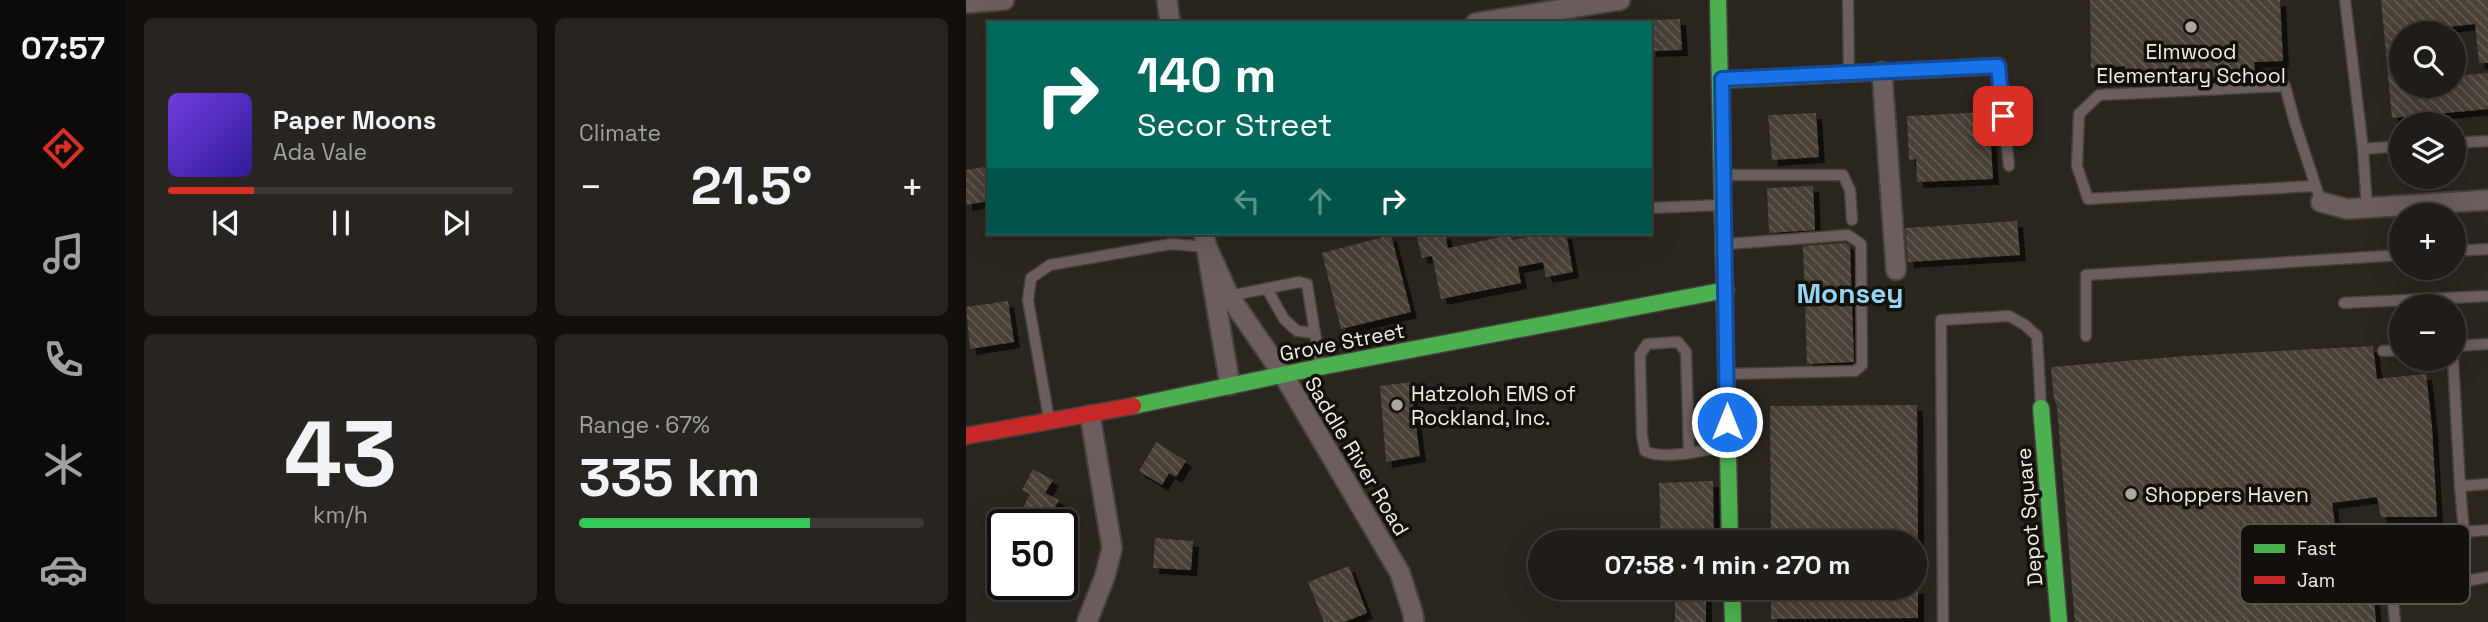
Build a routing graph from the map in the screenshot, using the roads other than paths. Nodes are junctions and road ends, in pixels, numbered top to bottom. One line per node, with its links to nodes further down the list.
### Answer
1 (1004, 0): 7 (street)
2 (1167, 0): 8 (street)
3 (1620, 0): 9 (street)
4 (1718, 0): 13 (street)
5 (1848, 0): 12 (lane)
6 (2346, 0): 17 (lane)
7 (977, 1)
8 (1170, 21)
9 (1489, 21)
10 (1998, 66): 11 (street); 18 (lane)
11 (1882, 72): 12 (street); 31 (street)
12 (1850, 73): 13 (street)
13 (1722, 79): 19 (street)
14 (2488, 141): 15 (lane)
15 (2466, 142)
16 (2389, 147): 17 (lane)
17 (2363, 149): 24 (lane)
18 (2009, 166)
19 (1723, 174): 22 (street); 25 (lane)
20 (2318, 194): 20 (lane); 24 (street)
21 (2488, 200): 24 (street)
22 (1724, 205): 23 (lane); 27 (street)
23 (1652, 208)
24 (2367, 208)
25 (1852, 220)
26 (1205, 240): 34 (street, Saddle River Road); 47 (street); 50 (lane)
27 (1726, 245): 33 (street); 45 (lane)
28 (2488, 249): 29 (lane)
29 (2466, 250)
30 (2389, 256): 38 (lane)
31 (1896, 270)
32 (1267, 289): 34 (lane); 37 (lane); 37 (lane)
33 (1726, 290): 43 (street, Grove Street); 45 (street)
34 (1229, 296): 46 (street, Saddle River Road)
35 (2488, 296): 36 (lane)
36 (2344, 303)
37 (1314, 333): 43 (lane)
38 (2086, 336)
39 (2488, 344): 40 (lane)
40 (2466, 345)
41 (2383, 351): 42 (lane)
42 (2389, 351)
43 (1320, 367): 46 (street, Grove Street)
44 (2454, 371): 55 (lane)
45 (1727, 374): 52 (street)
46 (1283, 376): 47 (street, Grove Street); 65 (street, Saddle River Road)
47 (1230, 385): 49 (street, Grove Street)
48 (2041, 408): 67 (lane); 68 (street, Depot Square)
49 (1090, 415): 50 (street, Grove Street); 64 (street)
50 (1050, 422): 51 (street, Grove Street)
51 (966, 436)
52 (1727, 446): 53 (lane); 57 (street)
53 (1689, 453): 53 (lane)
54 (2488, 484): 55 (lane)
55 (2460, 486): 56 (lane)
56 (2463, 524)
57 (1730, 530)
58 (2488, 530): 59 (lane)
59 (2470, 532)
60 (2488, 577): 61 (lane)
61 (2470, 580)
62 (1732, 600): 66 (street)
63 (2393, 604): 69 (lane)
64 (1087, 622)
65 (1414, 622)
66 (1733, 622)
67 (1943, 622)
68 (2059, 622)
69 (2395, 622)

